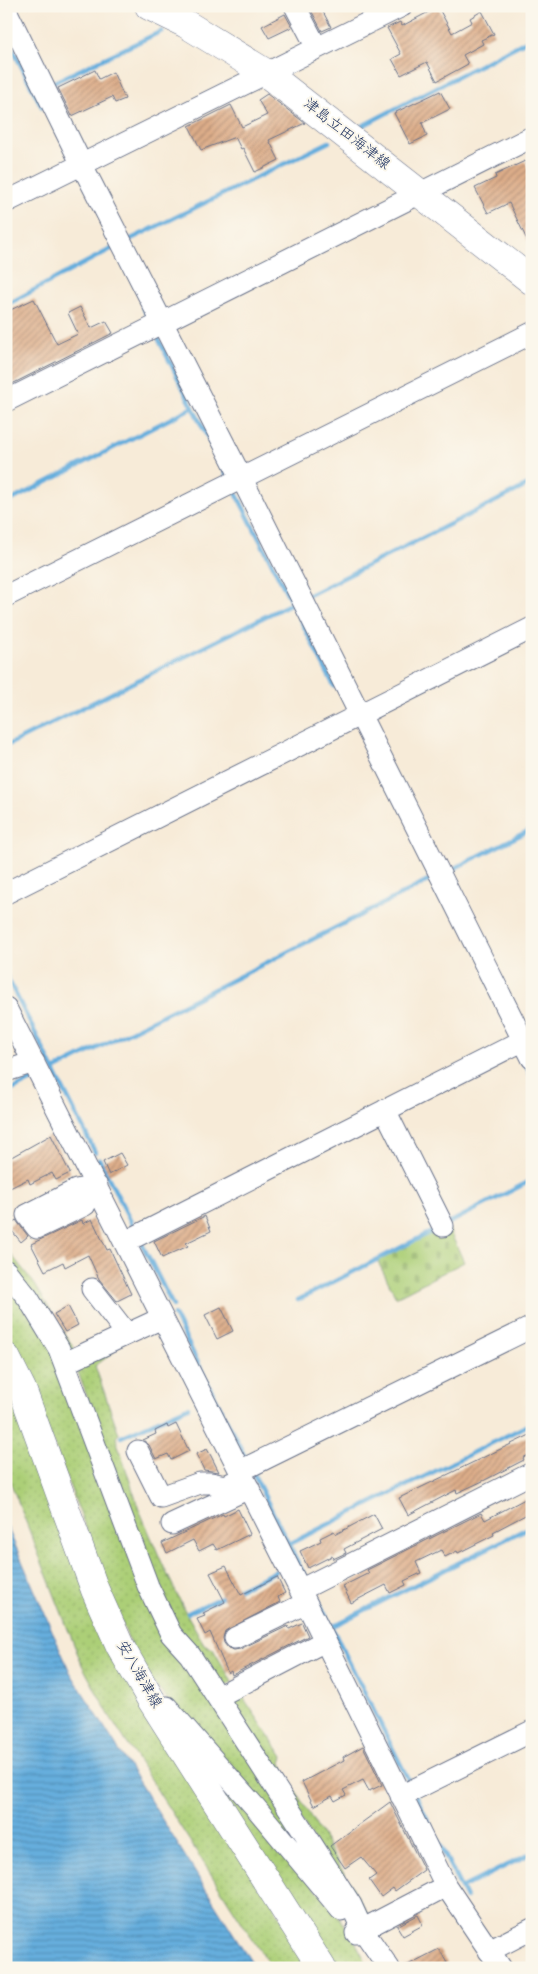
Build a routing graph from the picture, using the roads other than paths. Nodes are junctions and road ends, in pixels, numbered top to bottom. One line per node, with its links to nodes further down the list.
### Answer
1 (149, 6): 6 (main road, 津島立田海津線)
2 (296, 6): 5 (street)
3 (402, 6): 5 (street)
4 (6, 10): 8 (street)
5 (317, 48): 6 (street)
6 (266, 73): 8 (street); 9 (main road, 津島立田海津線)
7 (532, 137): 9 (street)
8 (82, 165): 10 (street); 12 (street)
9 (420, 194): 11 (main road, 津島立田海津線); 12 (street)
10 (6, 202)
11 (532, 281)
12 (162, 322): 14 (street); 15 (street)
13 (532, 334): 15 (street)
14 (6, 401)
15 (242, 479): 16 (street); 18 (street)
16 (6, 596)
17 (532, 628): 18 (street)
18 (360, 715): 19 (street); 21 (street)
19 (6, 893)
20 (6, 1008): 22 (street)
21 (529, 1045): 24 (street)
22 (34, 1062): 23 (street); 25 (street)
23 (6, 1071)
24 (385, 1110): 27 (street); 28 (street)
25 (97, 1186): 26 (street); 28 (street)
26 (85, 1205)
27 (443, 1226)
28 (125, 1242): 31 (street)
29 (6, 1271): 35 (street)
30 (92, 1289): 33 (street)
31 (162, 1318): 33 (street); 38 (street)
32 (532, 1327): 38 (street)
33 (127, 1334): 35 (street)
34 (6, 1357): 44 (main road, 安八海津線)
35 (65, 1363): 43 (street)
36 (138, 1451): 38 (street)
37 (532, 1474): 40 (street)
38 (244, 1479): 39 (street); 40 (street)
39 (172, 1524)
40 (303, 1597): 41 (street); 42 (street)
41 (235, 1638)
42 (325, 1641): 43 (street); 46 (street)
43 (216, 1696): 49 (street)
44 (150, 1698): 49 (street); 51 (main road, 安八海津線)
45 (532, 1731): 46 (street)
46 (401, 1796): 47 (street)
47 (446, 1886): 49 (street); 50 (street)
48 (532, 1929): 50 (street)
49 (359, 1931): 52 (street); 53 (street)
50 (495, 1959)
51 (322, 1968)
52 (375, 1968)
53 (389, 1968)

